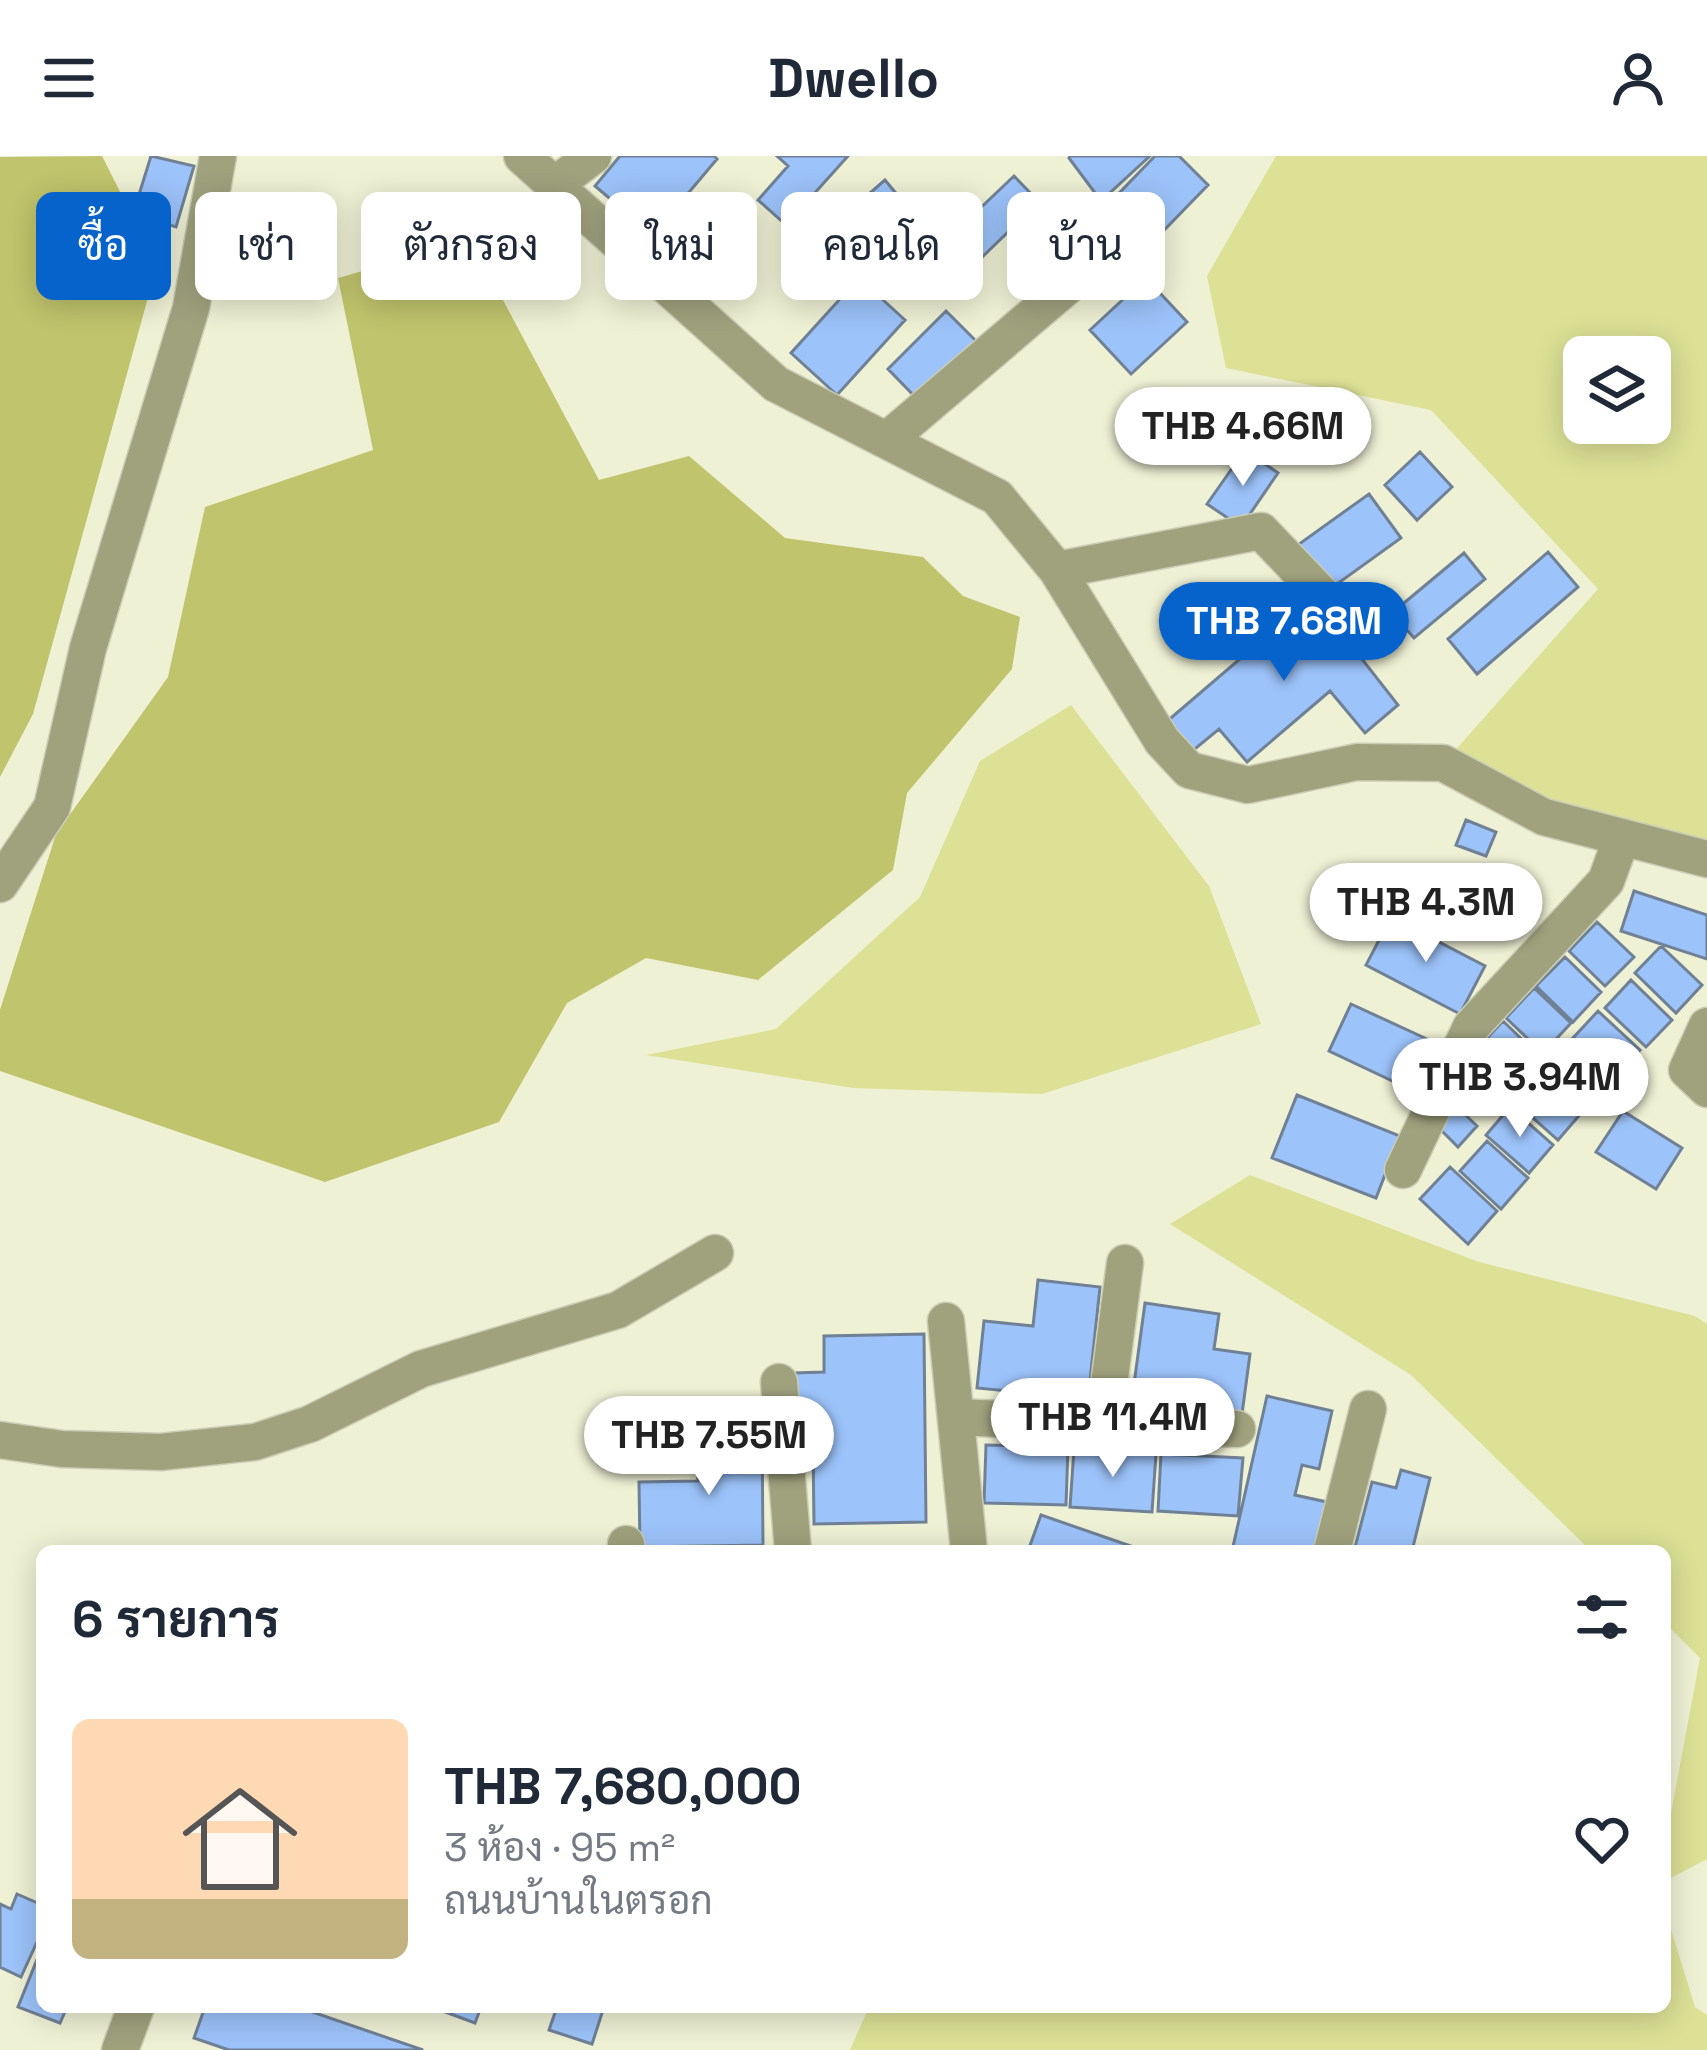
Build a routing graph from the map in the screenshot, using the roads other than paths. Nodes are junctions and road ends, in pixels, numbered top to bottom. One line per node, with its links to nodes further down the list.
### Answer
1 (218, 156): 11 (street)
2 (522, 156): 4 (street)
3 (592, 156): 4 (street)
4 (556, 184): 6 (street)
5 (1051, 300): 6 (street)
6 (887, 440): 7 (street)
7 (1057, 570): 8 (street); 9 (street)
8 (1349, 623)
9 (1622, 837): 10 (street); 14 (street)
10 (1707, 860)
11 (0, 884)
12 (1707, 1026): 13 (street)
13 (1707, 1089)
14 (1403, 1170)
15 (715, 1253): 23 (street)
16 (1125, 1263): 21 (street)
17 (946, 1321): 20 (street)
18 (779, 1382): 24 (street)
19 (1368, 1409): 26 (street)
20 (956, 1417): 21 (street); 25 (street)
21 (1104, 1423): 22 (street)
22 (1237, 1429)
23 (0, 1440)
24 (793, 1545)
25 (968, 1545)
26 (1334, 1545)
27 (134, 2013): 28 (street)
28 (120, 2050)

